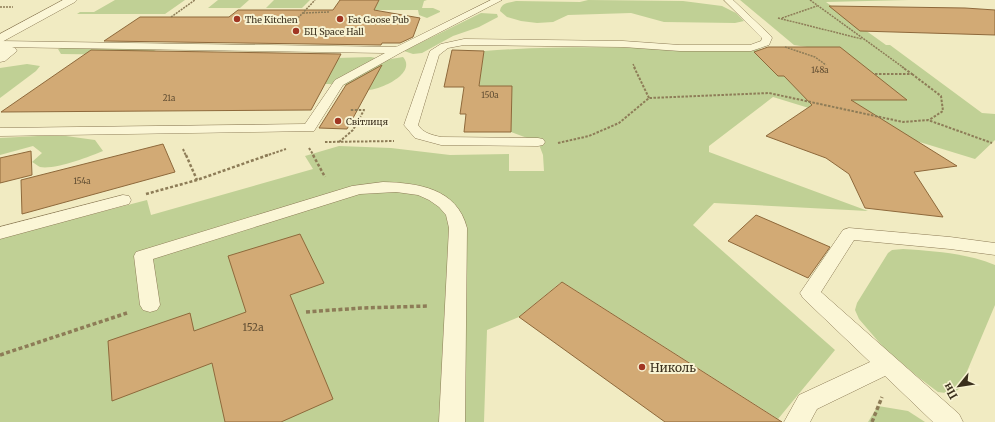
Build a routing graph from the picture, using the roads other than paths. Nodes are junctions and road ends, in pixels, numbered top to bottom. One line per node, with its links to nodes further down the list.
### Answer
1 (71, 0): 4 (street)
2 (498, 0): 7 (lane)
3 (732, 4): 10 (lane)
4 (0, 39)
5 (0, 44): 7 (lane)
6 (0, 47): 8 (street)
7 (398, 50): 9 (lane)
8 (0, 58)
9 (0, 132)
10 (538, 142)
11 (123, 200): 12 (lane)
12 (0, 233)
13 (995, 249): 15 (lane)
14 (150, 305): 16 (lane)
15 (887, 365): 17 (lane); 18 (lane)
16 (452, 422)
17 (797, 422)
18 (950, 422)

